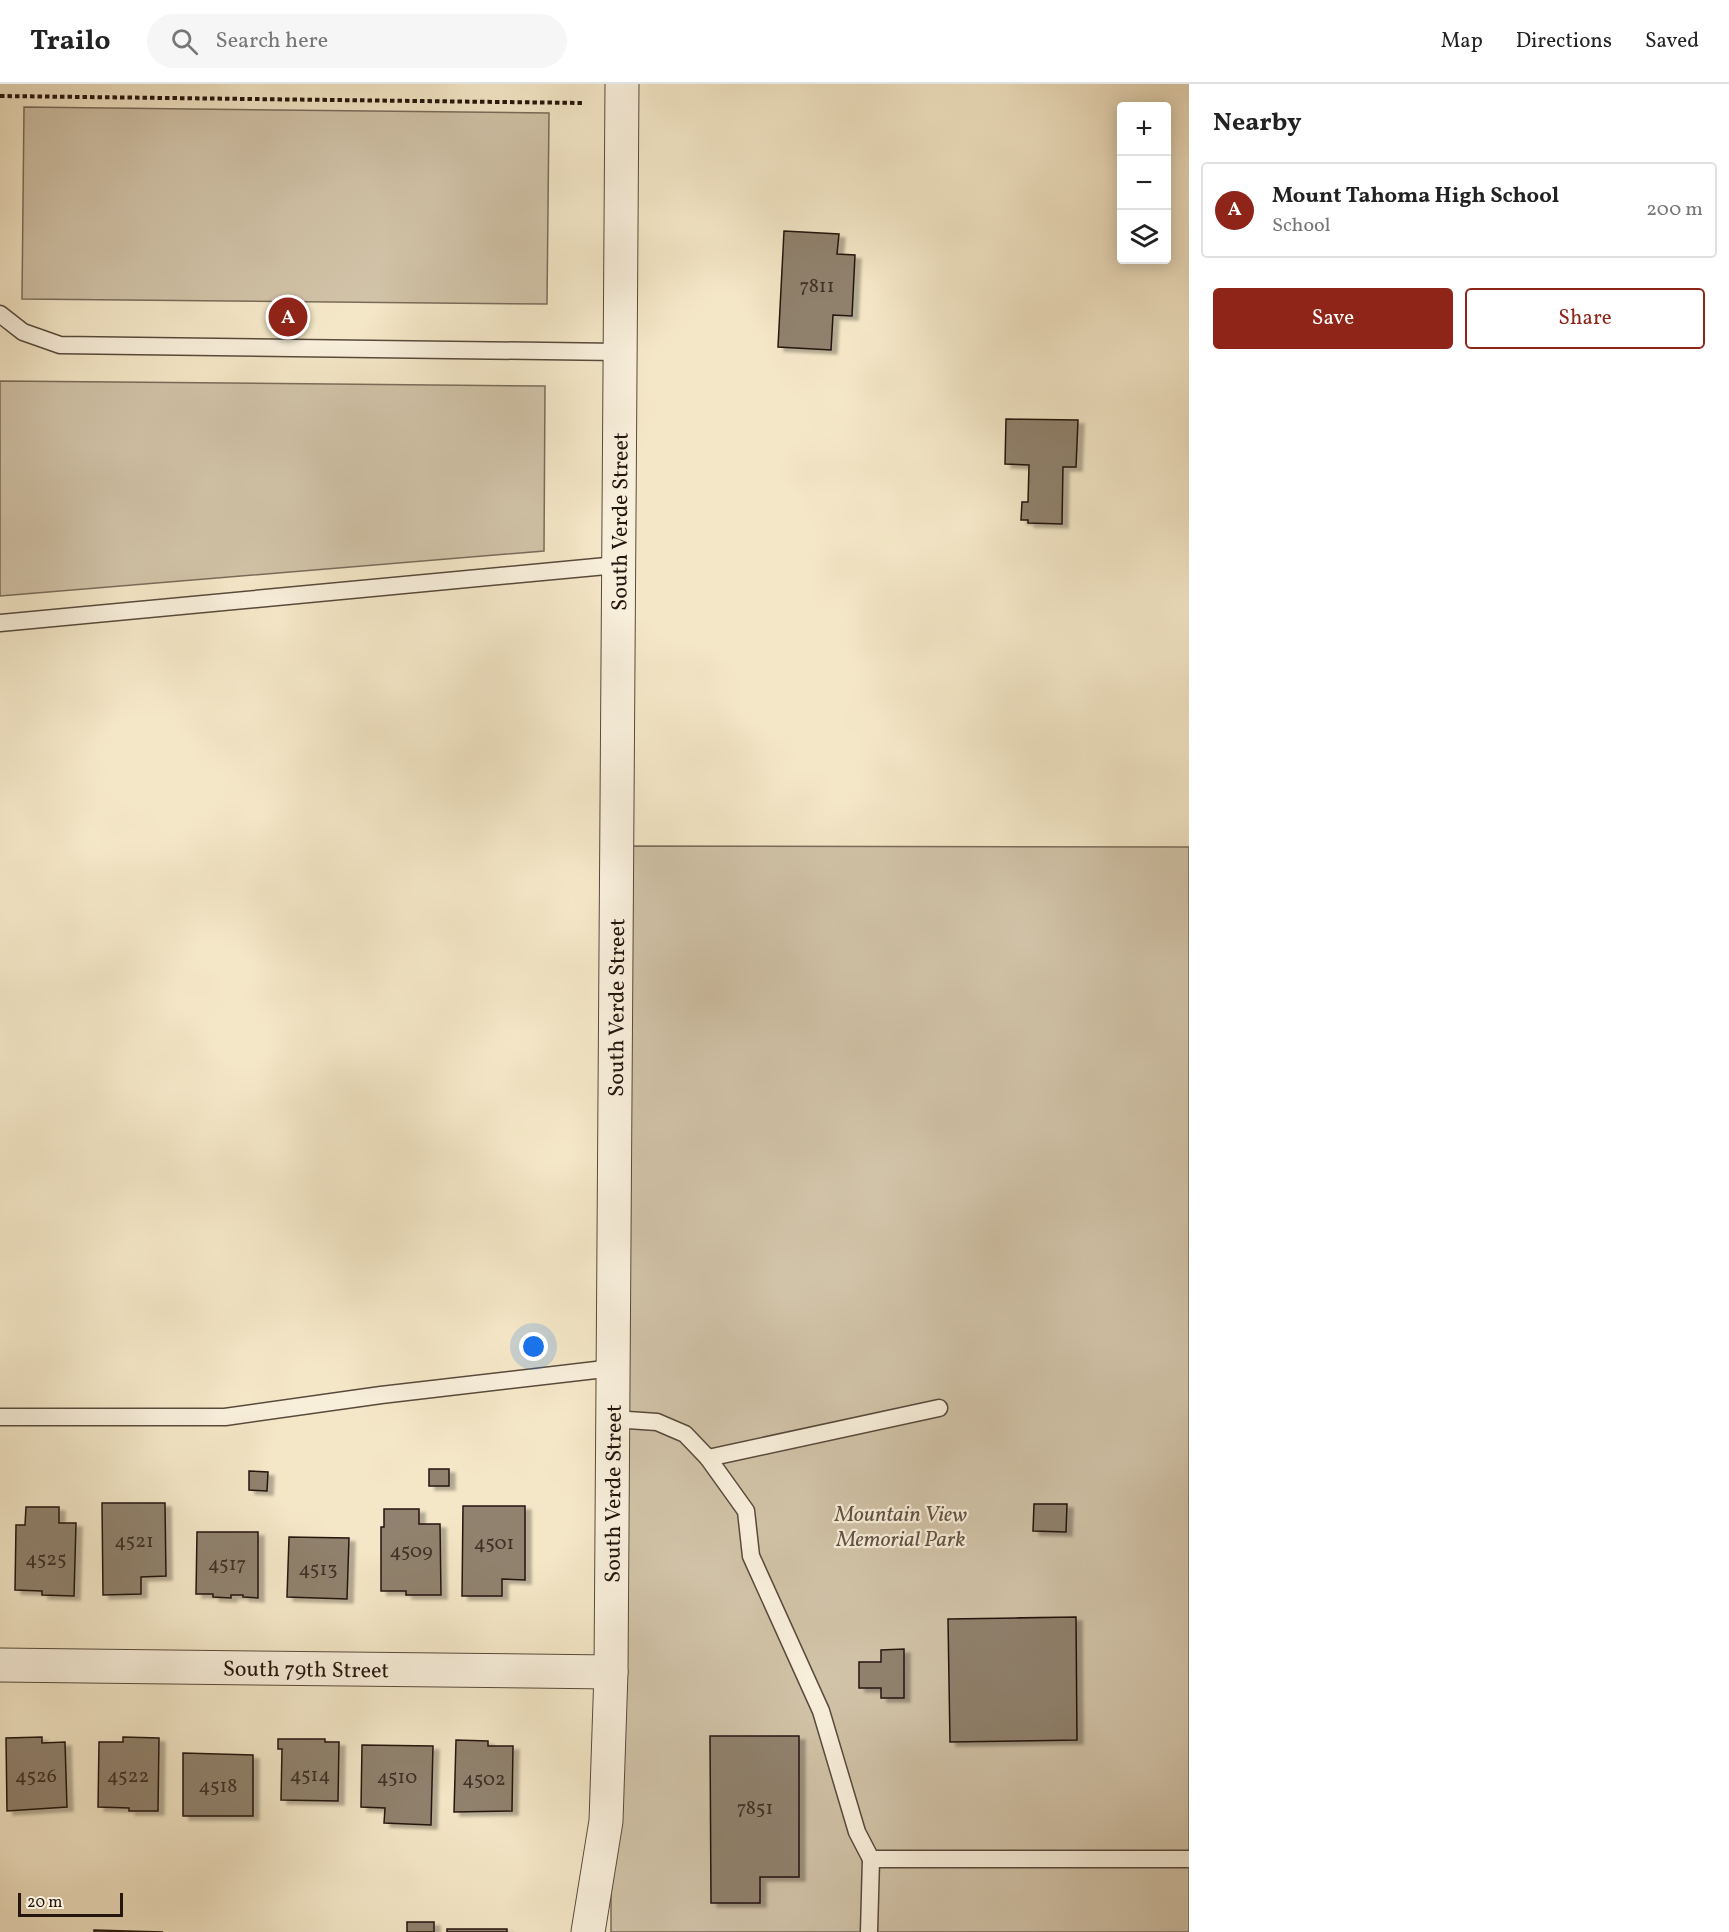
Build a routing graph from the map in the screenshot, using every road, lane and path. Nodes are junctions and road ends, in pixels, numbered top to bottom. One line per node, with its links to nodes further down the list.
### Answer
1 (622, 84): 5 (street, South Verde Street)
2 (0, 96): 3 (path)
3 (584, 103)
4 (0, 314): 5 (lane)
5 (619, 352): 6 (street, South Verde Street)
6 (617, 565): 7 (lane); 8 (street, South Verde Street)
7 (0, 623)
8 (613, 1368): 10 (lane); 11 (street, South Verde Street)
9 (939, 1408): 12 (lane)
10 (0, 1417)
11 (613, 1419): 12 (lane); 14 (street, South Verde Street)
12 (708, 1458): 15 (lane)
13 (0, 1665): 14 (street, South 79th Street)
14 (611, 1672): 17 (street, South Verde Street)
15 (871, 1858): 16 (lane); 18 (lane)
16 (1189, 1858)
17 (588, 1932)
18 (869, 1932)

